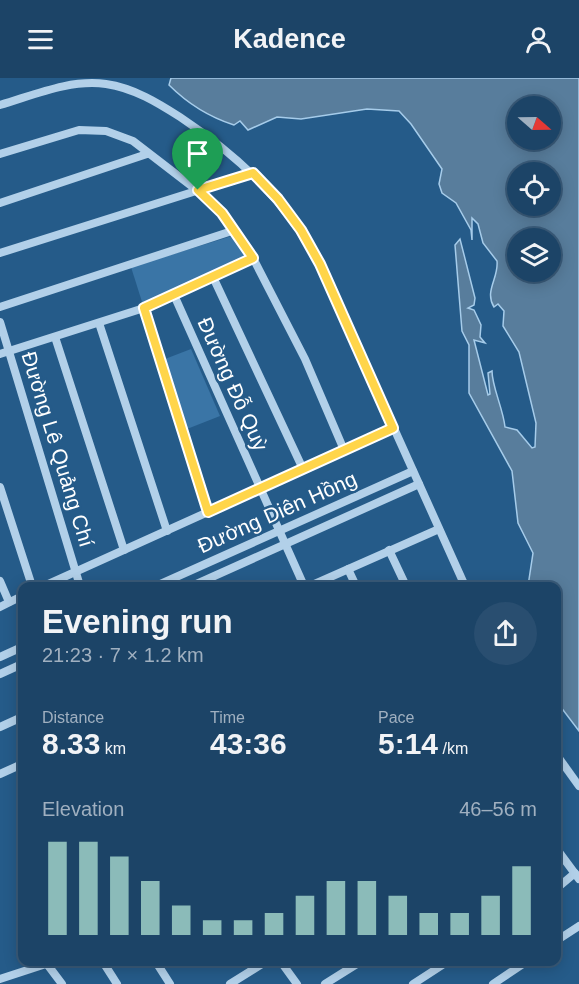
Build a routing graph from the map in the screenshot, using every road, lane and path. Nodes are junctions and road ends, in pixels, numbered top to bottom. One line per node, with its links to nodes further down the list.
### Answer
1 (0, 105): 4 (street)
2 (0, 154): 3 (street)
3 (147, 154): 5 (street); 6 (street)
4 (253, 173): 5 (street); 19 (street)
5 (198, 190): 7 (street); 8 (street)
6 (0, 203)
7 (235, 230): 9 (street); 12 (street)
8 (0, 254)
9 (253, 258): 10 (street); 20 (street)
10 (213, 277): 11 (street); 21 (street)
11 (174, 295): 13 (street); 25 (street, Đường Đỗ Quỳ)
12 (0, 307)
13 (144, 308): 15 (street); 26 (street)
14 (0, 322): 17 (street, Đường Lê Quảng Chí)
15 (99, 323): 16 (street); 28 (street)
16 (55, 337): 17 (street); 31 (street)
17 (9, 351): 18 (street); 34 (street, Đường Lê Quảng Chí)
18 (0, 354)
19 (393, 428): 20 (street); 22 (street)
20 (344, 450): 21 (street)
21 (303, 469): 25 (street)
22 (413, 471): 23 (street); 29 (street, Đường Diên Hồng)
23 (418, 484): 27 (street); 30 (street, Đường Diên Hồng)
24 (0, 487): 36 (street)
25 (260, 489): 26 (street); 29 (street, Đường Đỗ Quỳ)
26 (208, 512): 28 (street)
27 (439, 529): 32 (street); 45 (street)
28 (167, 531): 31 (street)
29 (279, 531): 30 (street, Đường Đỗ Quỳ); 39 (street, Đường Diên Hồng)
30 (285, 544): 40 (street, Đường Diên Hồng); 41 (street, Đường Đỗ Quỳ)
31 (124, 550): 34 (street)
32 (389, 550): 33 (street); 44 (street)
33 (348, 569): 42 (street); 43 (street)
34 (76, 571): 37 (street); 38 (street, Đường Lê Quảng Chí)
35 (0, 580): 47 (street)
36 (31, 582)
37 (53, 582)
38 (79, 582)
39 (165, 582)
40 (201, 582)
41 (302, 582)
42 (319, 582)
43 (354, 582)
44 (404, 582)
45 (463, 582)
46 (18, 598): 47 (street)
47 (9, 602): 48 (street)
48 (0, 607)
49 (18, 649): 50 (street)
50 (0, 657)
51 (18, 666): 52 (street)
52 (0, 674)
53 (18, 719): 54 (street)
54 (0, 727)
55 (561, 761): 58 (street)
56 (18, 766): 57 (street)
57 (0, 774)
58 (579, 786)
59 (561, 855): 60 (street)
60 (577, 876): 61 (street)
61 (561, 886)
62 (579, 926): 63 (street)
63 (561, 938)
64 (41, 966): 75 (street)
65 (52, 966): 77 (street)
66 (106, 966): 78 (street)
67 (162, 966): 79 (street)
68 (259, 966): 80 (street)
69 (284, 966): 81 (street)
70 (344, 966): 74 (street)
71 (354, 966): 74 (street)
72 (441, 966): 83 (street)
73 (520, 966): 76 (street)
74 (347, 970): 82 (street)
75 (2, 979)
76 (497, 983)
77 (62, 984)
78 (117, 984)
79 (171, 984)
80 (230, 984)
81 (297, 984)
82 (325, 984)
83 (413, 984)

